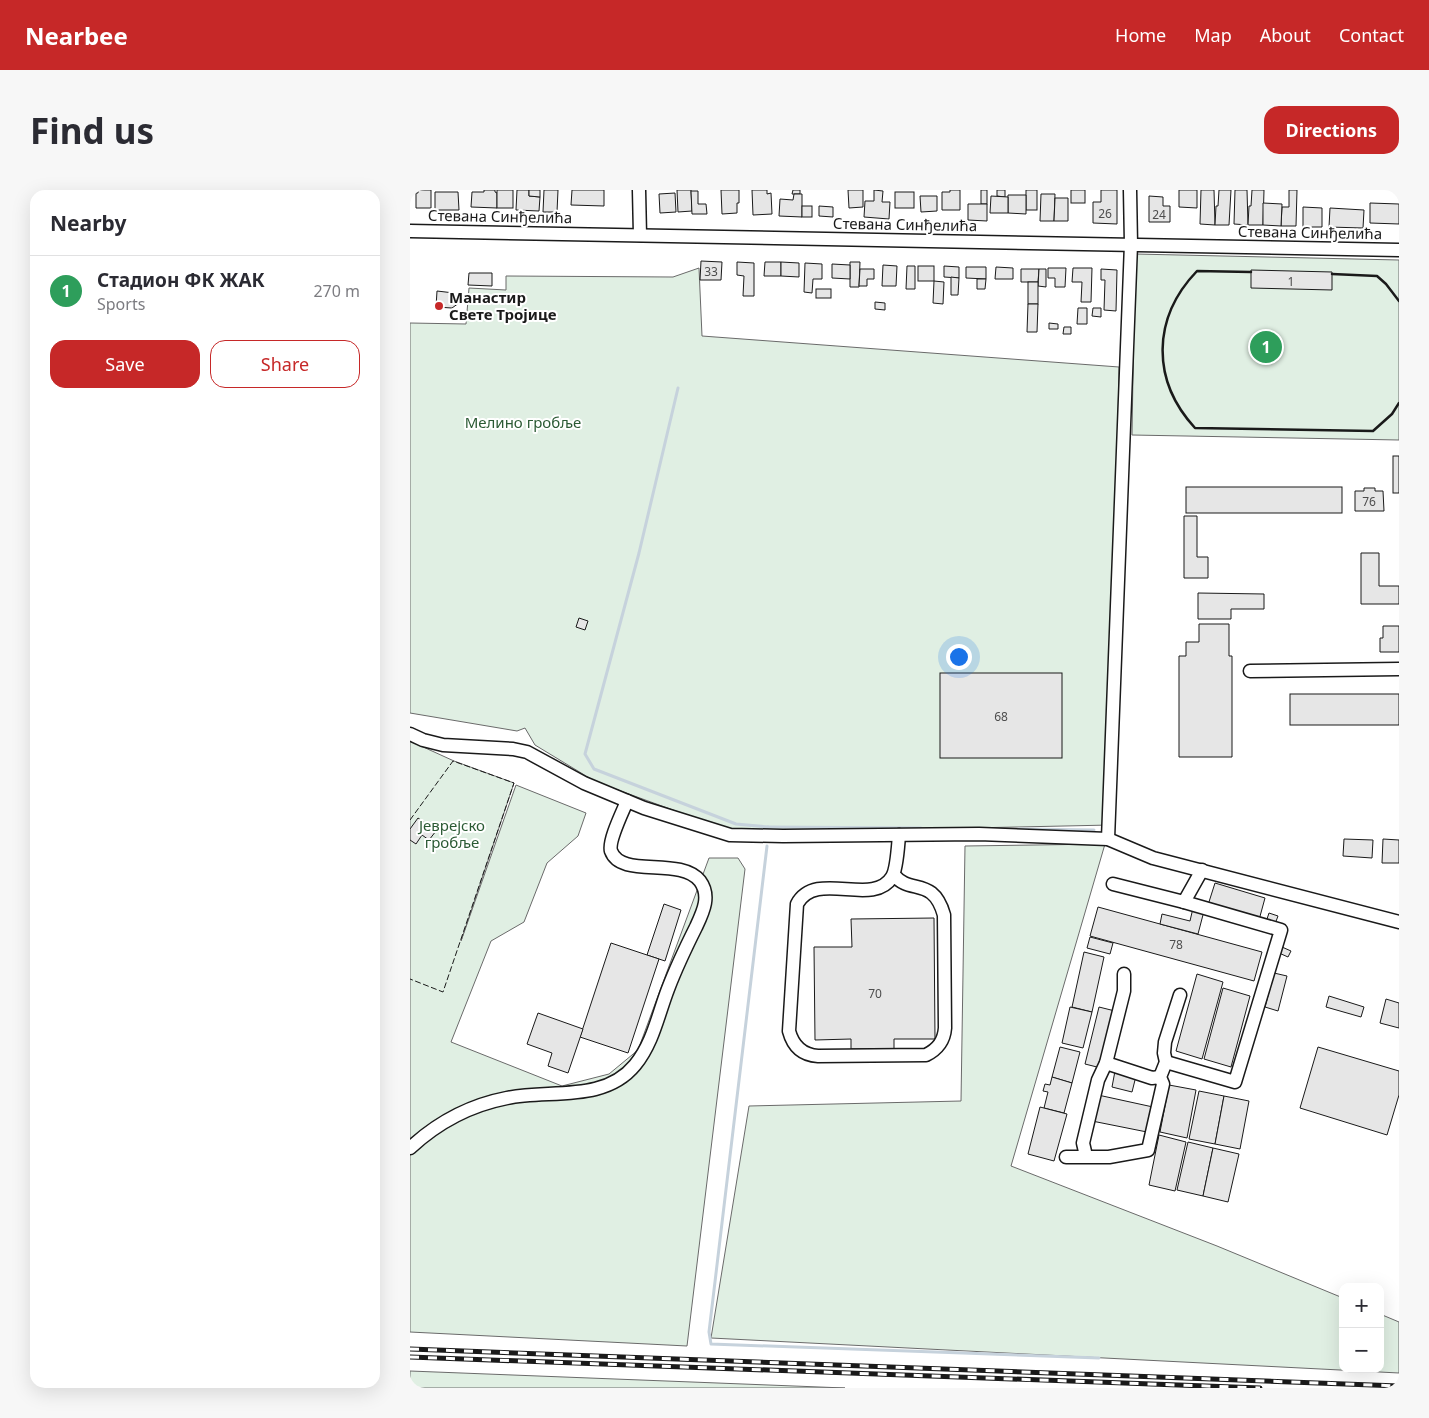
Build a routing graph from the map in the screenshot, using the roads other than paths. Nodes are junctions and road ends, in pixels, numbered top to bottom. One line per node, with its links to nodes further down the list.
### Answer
1 (639, 190): 4 (street)
2 (1130, 190): 5 (street)
3 (410, 232): 4 (street, Стевана Синђелића)
4 (640, 235): 5 (street, Стевана Синђелића)
5 (1130, 244): 6 (street, Стевана Синђелића); 12 (street)
6 (1399, 250)
7 (1399, 669): 8 (street)
8 (1250, 671)
9 (410, 734): 10 (street)
10 (627, 801): 11 (street); 23 (street)
11 (899, 835): 12 (street); 14 (street)
12 (1108, 840): 13 (street)
13 (1202, 870): 16 (street); 17 (street)
14 (894, 874): 14 (street)
15 (1113, 884): 16 (street)
16 (1184, 902): 20 (street)
17 (1399, 922)
18 (1124, 974): 21 (street)
19 (1180, 994): 20 (street)
20 (1166, 1062): 22 (street)
21 (1106, 1063): 22 (street); 24 (street)
22 (1160, 1077): 24 (street)
23 (410, 1148)
24 (1086, 1156): 25 (street)
25 (1066, 1157)

